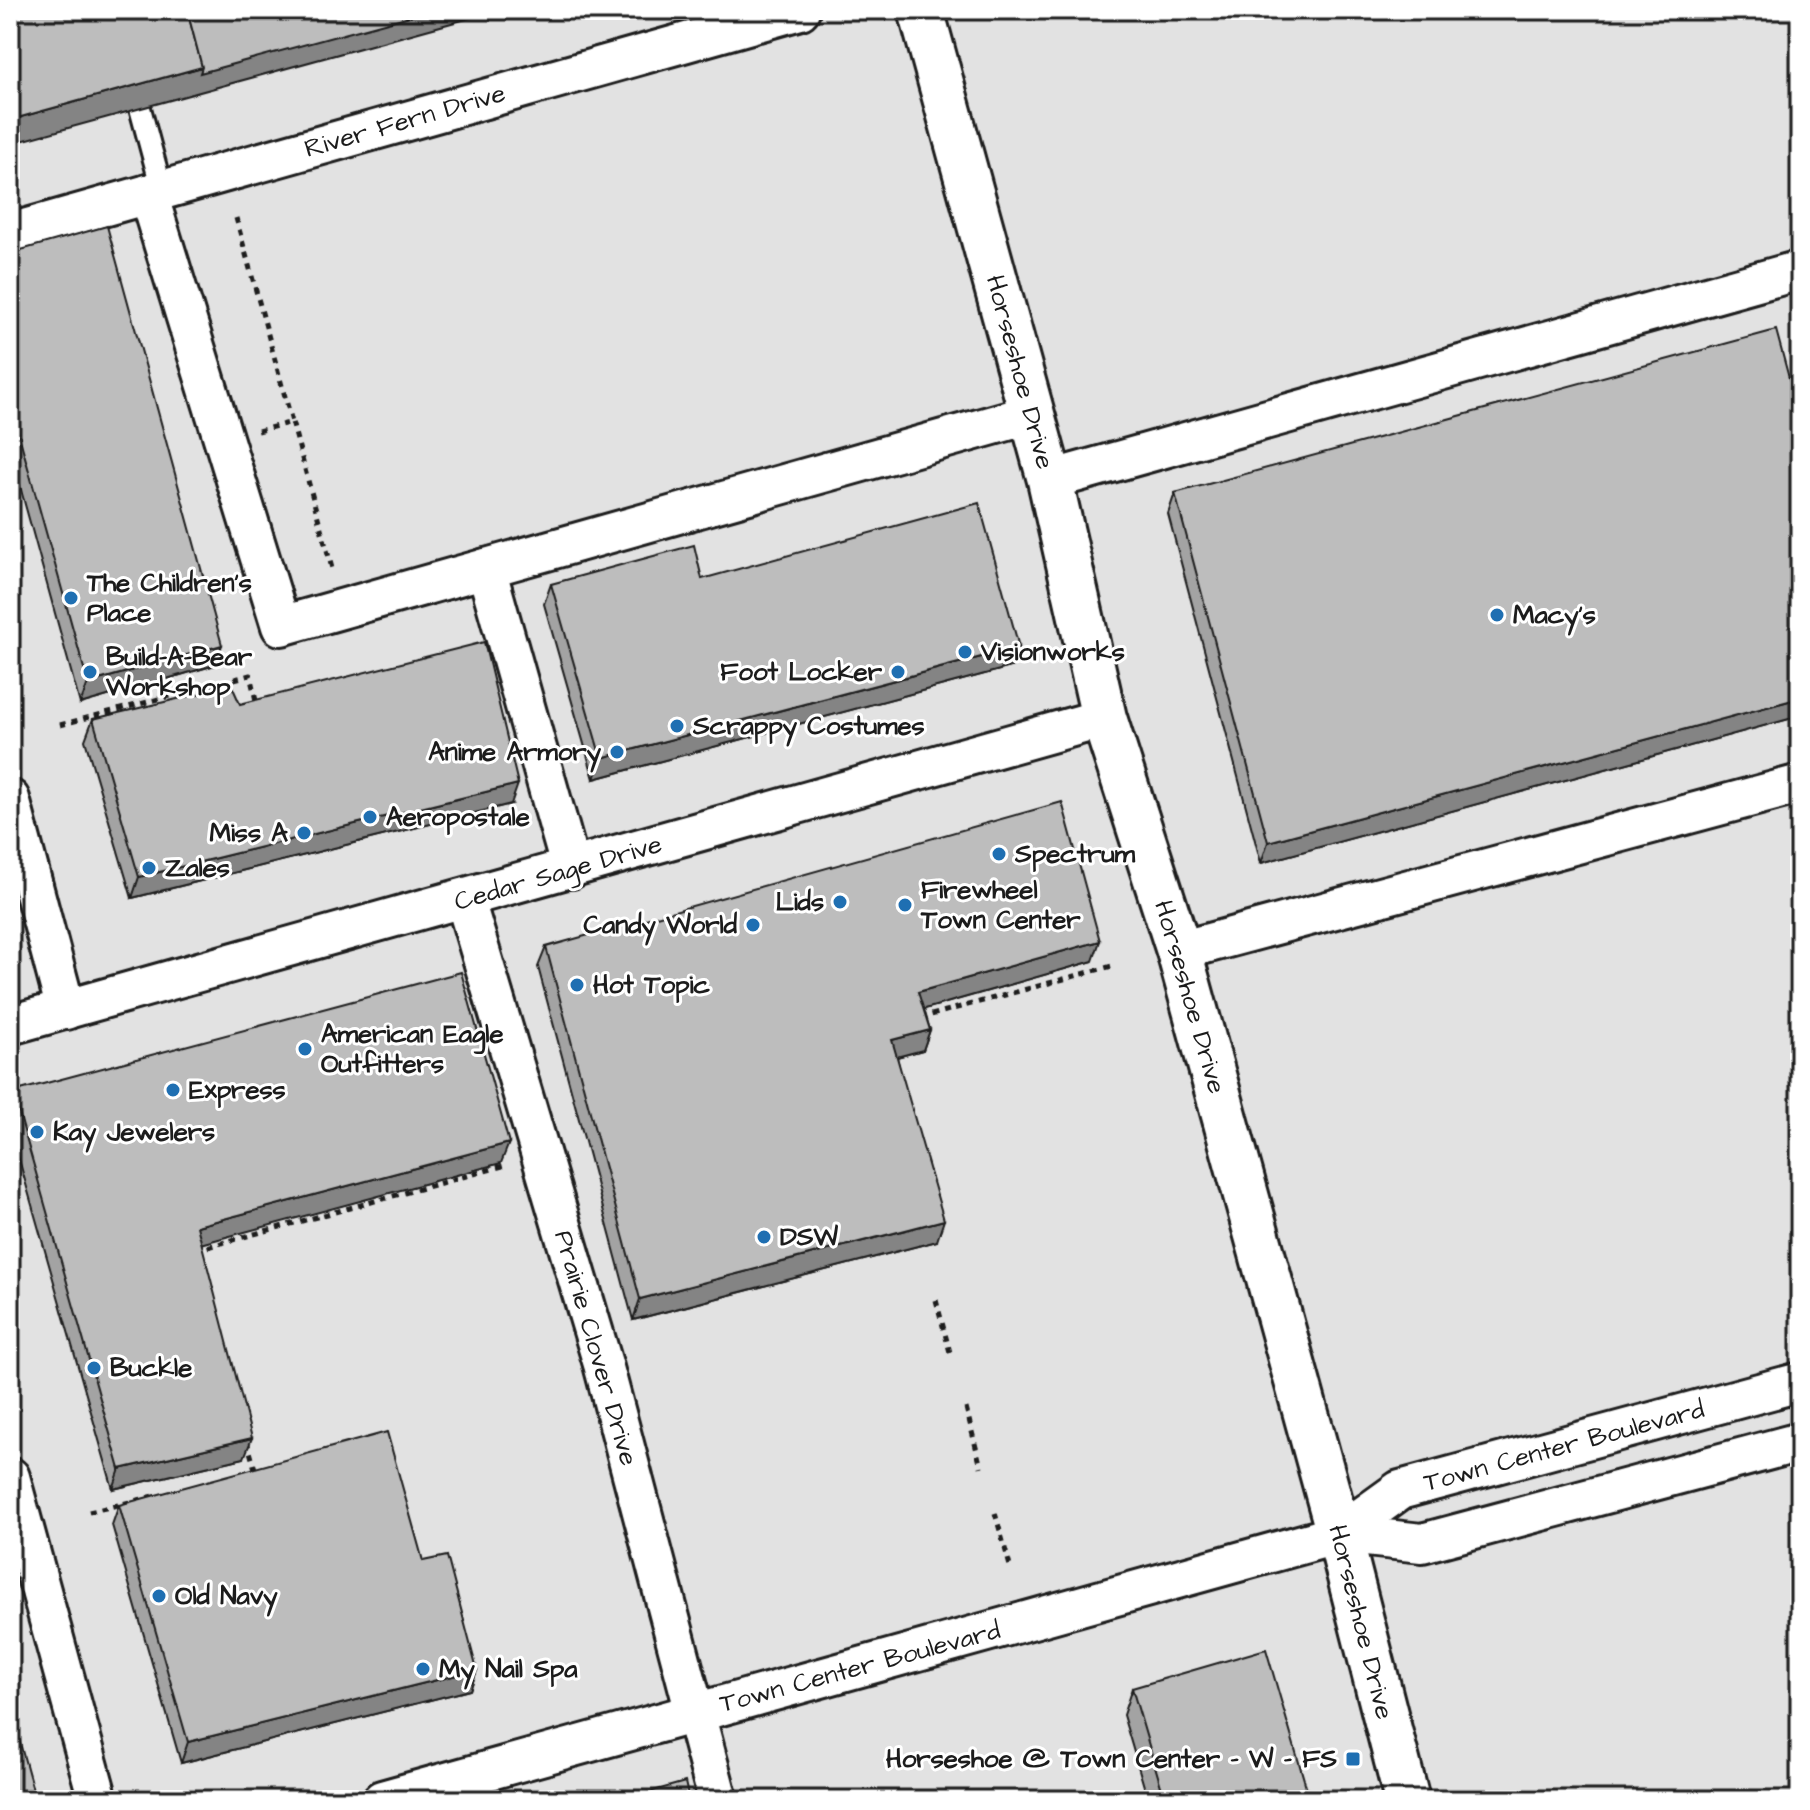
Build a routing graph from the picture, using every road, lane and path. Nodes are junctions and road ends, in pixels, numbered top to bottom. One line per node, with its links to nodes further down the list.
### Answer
1 (800, 10): 4 (street, River Fern Drive)
2 (921, 10): 8 (street, Horseshoe Drive)
3 (140, 108): 4 (lane)
4 (155, 192): 6 (street, River Fern Drive); 12 (street)
5 (236, 218): 9 (path)
6 (10, 233)
7 (1800, 270): 11 (street)
8 (1032, 414): 11 (street, Horseshoe Drive); 12 (street)
9 (292, 422): 10 (path); 13 (path)
10 (246, 434)
11 (1050, 480): 15 (street, Horseshoe Drive)
12 (486, 568): 19 (street)
13 (337, 585)
14 (257, 705): 16 (path)
15 (1104, 718): 19 (street, Cedar Sage Drive); 21 (street, Horseshoe Drive)
16 (60, 725)
17 (1800, 784): 21 (street)
18 (10, 799): 23 (street)
19 (571, 869): 20 (street, Cedar Sage Drive)
20 (465, 900): 23 (street, Cedar Sage Drive); 42 (street, Prairie Clover Drive)
21 (1179, 951): 40 (street, Horseshoe Drive)
22 (1112, 966): 25 (path)
23 (66, 1010): 24 (street, Cedar Sage Drive)
24 (10, 1025)
25 (924, 1032)
26 (508, 1165): 27 (path)
27 (200, 1265)
28 (936, 1300): 29 (path)
29 (951, 1356)
30 (1800, 1382): 40 (street, Town Center Boulevard)
31 (966, 1408): 35 (path)
32 (247, 1440): 34 (path)
33 (1800, 1442): 40 (street, Town Center Boulevard)
34 (269, 1466)
35 (981, 1467)
36 (10, 1477): 43 (street)
37 (164, 1493): 38 (path)
38 (89, 1512)
39 (995, 1513): 41 (path)
40 (1339, 1534): 42 (street, Town Center Boulevard); 46 (street, Horseshoe Drive)
41 (1010, 1566)
42 (694, 1713): 44 (street, Town Center Boulevard); 45 (street, Prairie Clover Drive)
43 (98, 1800)
44 (382, 1800)
45 (718, 1800)
46 (1407, 1800)

